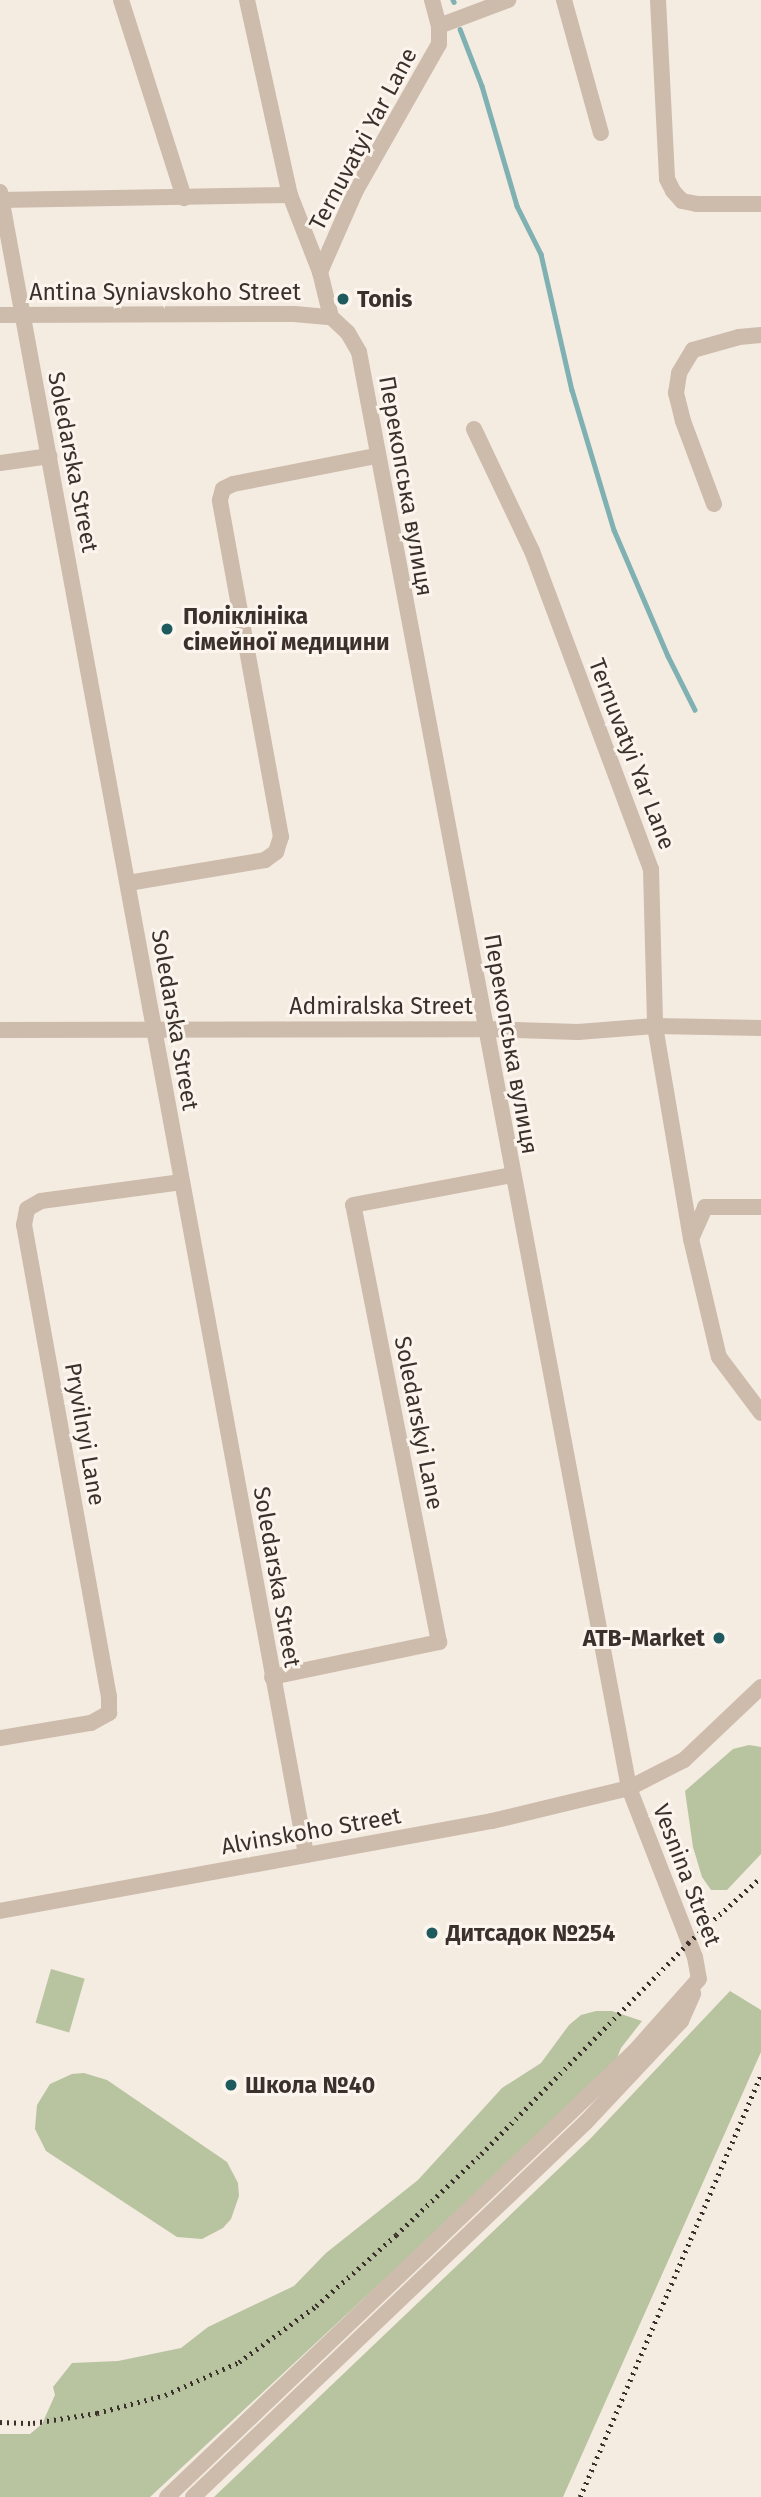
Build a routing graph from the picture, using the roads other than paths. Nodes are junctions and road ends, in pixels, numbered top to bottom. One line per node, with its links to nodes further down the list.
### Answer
1 (121, 0): 11 (street)
2 (247, 0): 9 (street)
3 (432, 0): 7 (street, Ternuvatyi Yar Lane)
4 (508, 0): 7 (street, Ternuvatyi Yar Lane)
5 (564, 0): 8 (street)
6 (658, 0): 12 (street)
7 (439, 26): 13 (street, Ternuvatyi Yar Lane)
8 (600, 133)
9 (289, 195): 11 (street); 13 (street)
10 (0, 197): 11 (street); 15 (street, Soledarska Street)
11 (184, 198)
12 (761, 204)
13 (320, 272): 16 (street)
14 (0, 315): 15 (street, Antina Syniavskoho Street)
15 (23, 315): 16 (street, Antina Syniavskoho Street); 19 (street, Soledarska Street)
16 (331, 317): 20 (street, Перекопська вулиця)
17 (761, 335): 22 (street)
18 (474, 429): 24 (street, Ternuvatyi Yar Lane)
19 (50, 456): 21 (street); 23 (street, Soledarska Street)
20 (376, 456): 23 (street); 27 (street, Перекопська вулиця)
21 (0, 463)
22 (714, 504)
23 (128, 883): 25 (street, Soledarska Street)
24 (655, 1026): 26 (street, Admiralska Street); 27 (street, Admiralska Street); 32 (street, Ternuvatyi Yar Lane)
25 (152, 1028): 27 (street, Admiralska Street); 28 (street, Admiralska Street); 30 (street, Soledarska Street)
26 (761, 1028)
27 (487, 1029): 29 (street, Перекопська вулиця)
28 (0, 1030)
29 (512, 1175): 34 (street, Soledarskyi Lane); 37 (street, Перекопська вулиця)
30 (182, 1182): 34 (street, Soledarska Street); 36 (street, Pryvilnyi Lane)
31 (761, 1207): 32 (street)
32 (691, 1239): 33 (street, Ternuvatyi Yar Lane)
33 (761, 1413)
34 (272, 1677): 38 (street, Soledarska Street)
35 (761, 1687): 37 (street, Alvinskoho Street)
36 (0, 1738)
37 (629, 1788): 38 (street, Alvinskoho Street); 40 (street, Vesnina Street)
38 (306, 1855): 39 (street, Alvinskoho Street)
39 (0, 1911)
40 (699, 1979): 41 (street); 42 (street)
41 (167, 2497)
42 (193, 2497)

